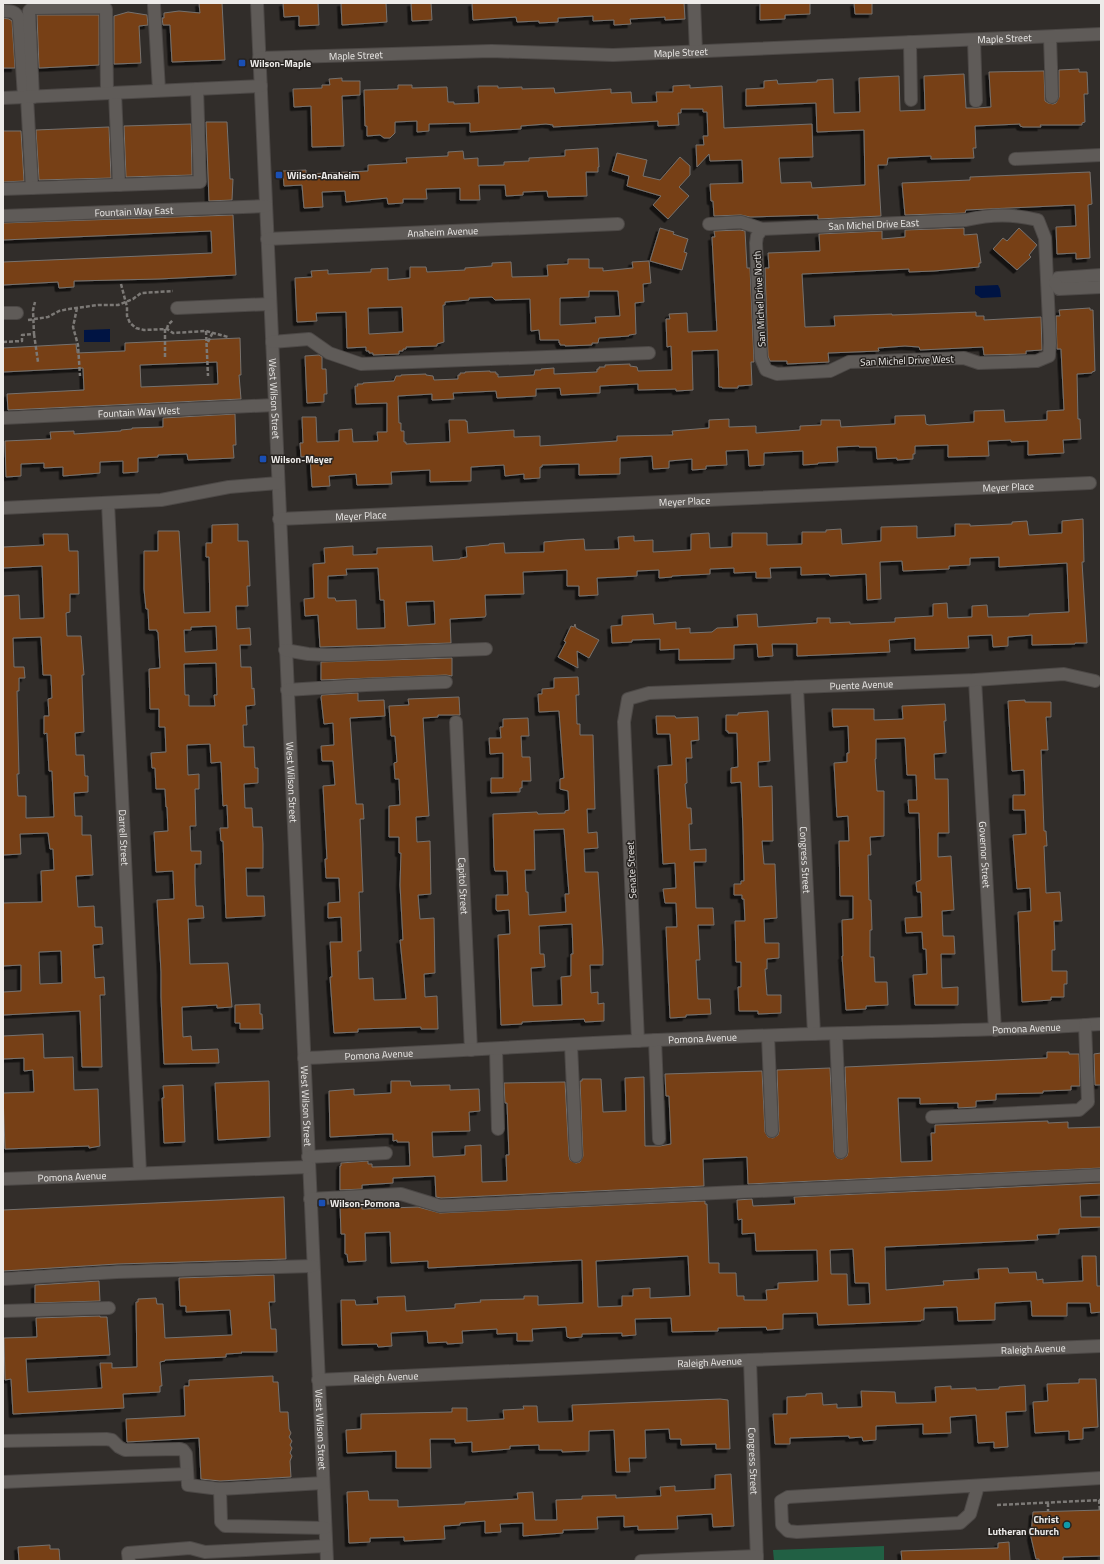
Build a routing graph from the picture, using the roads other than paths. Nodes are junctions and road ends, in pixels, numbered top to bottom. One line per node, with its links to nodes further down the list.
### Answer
1 (257, 3): 10 (street, West Wilson Street)
2 (694, 3): 9 (street)
3 (154, 5): 13 (street)
4 (3, 11): 15 (street)
5 (1101, 34): 6 (street, Maple Street)
6 (1050, 37): 7 (street, Maple Street); 16 (street)
7 (974, 40): 8 (street, Maple Street); 19 (street)
8 (910, 42): 9 (street, Maple Street); 18 (street)
9 (696, 51): 10 (street, Maple Street)
10 (259, 58): 11 (street, West Wilson Street)
11 (261, 86): 12 (street); 25 (street, West Wilson Street)
12 (197, 89): 13 (street); 22 (street)
13 (159, 90): 14 (street)
14 (111, 93): 15 (street); 15 (street); 22 (street)
15 (28, 97): 17 (street); 23 (street)
16 (1052, 97)
17 (3, 98)
18 (911, 100)
19 (976, 101)
20 (1101, 155): 21 (street)
21 (1015, 159)
22 (119, 185): 23 (street)
23 (32, 188): 24 (street)
24 (3, 190)
25 (266, 206): 26 (street, Fountain Way East); 30 (street, West Wilson Street)
26 (3, 216)
27 (618, 224): 30 (street, Anaheim Avenue)
28 (709, 224): 29 (street, San Michel Drive East)
29 (762, 229): 32 (street, San Michel Drive East); 40 (street, San Michel Drive North)
30 (267, 239): 34 (street, West Wilson Street)
31 (1101, 275): 32 (street)
32 (1051, 284): 33 (street); 40 (street, San Michel Drive West)
33 (1101, 287)
34 (270, 304): 36 (street); 38 (street, West Wilson Street)
35 (3, 313): 37 (street)
36 (176, 313)
37 (22, 317)
38 (272, 342): 39 (street); 41 (street, West Wilson Street)
39 (649, 353)
40 (766, 370)
41 (274, 404): 42 (street, Fountain Way West); 43 (street, West Wilson Street)
42 (3, 418)
43 (278, 483): 45 (street); 47 (street, West Wilson Street)
44 (1090, 483): 47 (street, Meyer Place)
45 (108, 503): 46 (street); 77 (street, Darrell Street)
46 (3, 508)
47 (279, 519): 49 (street, West Wilson Street)
48 (486, 649): 49 (street)
49 (285, 650): 54 (street, West Wilson Street)
50 (975, 680): 51 (street, Puente Avenue); 53 (street, Puente Avenue); 59 (street, Governor Street)
51 (1095, 681)
52 (446, 682): 54 (street)
53 (797, 687): 55 (street, Puente Avenue); 60 (street, Congress Street)
54 (287, 690): 68 (street, West Wilson Street)
55 (628, 700): 64 (street, Senate Street)
56 (456, 722): 67 (street, Capitol Street)
57 (1101, 1024): 58 (street, Pomona Avenue)
58 (1085, 1025): 59 (street, Pomona Avenue); 69 (street)
59 (995, 1030): 61 (street, Pomona Avenue)
60 (814, 1034): 61 (street, Pomona Avenue); 62 (street, Pomona Avenue)
61 (836, 1034): 73 (street)
62 (768, 1036): 63 (street, Pomona Avenue); 71 (street)
63 (655, 1040): 64 (street, Pomona Avenue); 72 (street)
64 (638, 1041): 65 (street, Pomona Avenue)
65 (571, 1045): 66 (street, Pomona Avenue); 75 (street)
66 (496, 1049): 67 (street, Pomona Avenue); 70 (street)
67 (471, 1050): 68 (street, Pomona Avenue)
68 (304, 1058): 76 (street, West Wilson Street)
69 (932, 1117)
70 (498, 1129)
71 (772, 1131)
72 (659, 1139)
73 (841, 1152)
74 (386, 1153): 76 (street, Pomona Avenue)
75 (576, 1156)
76 (308, 1162): 77 (street, Pomona Avenue); 80 (street, West Wilson Street)
77 (140, 1173): 79 (street, Pomona Avenue)
78 (1101, 1176): 80 (street)
79 (3, 1179)
80 (310, 1198): 81 (street, West Wilson Street)
81 (313, 1266): 82 (street); 87 (street, West Wilson Street)
82 (3, 1279)
83 (109, 1308): 84 (street)
84 (3, 1310)
85 (1101, 1346): 86 (street, Raleigh Avenue)
86 (750, 1360): 87 (street, Raleigh Avenue); 97 (street, Congress Street)
87 (318, 1380): 92 (street, West Wilson Street)
88 (3, 1441): 89 (street)
89 (187, 1474): 91 (street); 94 (street)
90 (1101, 1478): 93 (street)
91 (3, 1482)
92 (323, 1483): 94 (street); 95 (street, West Wilson Street)
93 (978, 1486): 93 (street)
94 (220, 1489): 95 (street)
95 (325, 1528): 96 (street, West Wilson Street)
96 (326, 1546): 98 (street); 99 (street, West Wilson Street)
97 (757, 1558): 100 (street)
98 (129, 1561)
99 (327, 1561)
100 (641, 1561)

